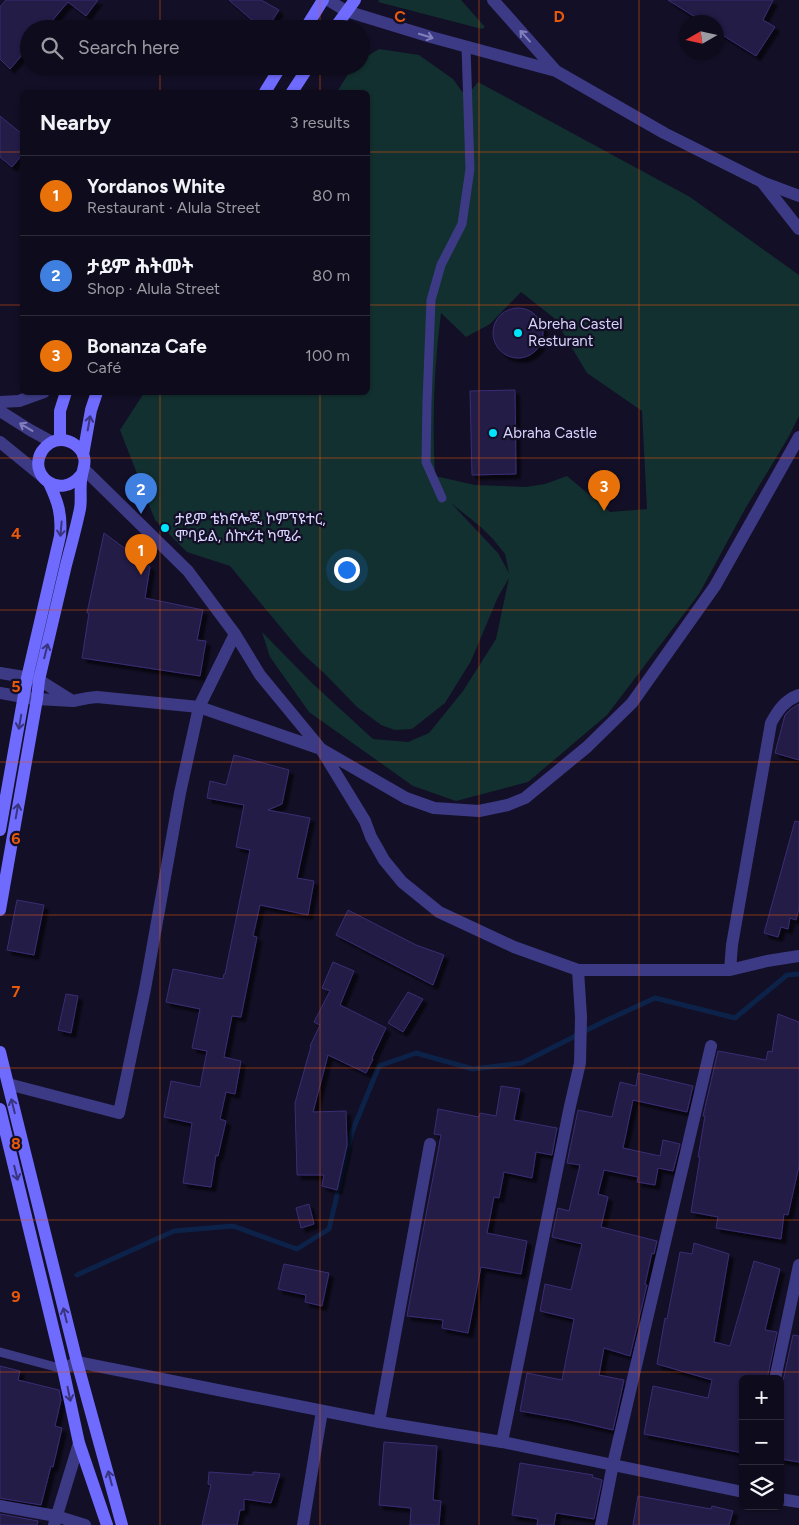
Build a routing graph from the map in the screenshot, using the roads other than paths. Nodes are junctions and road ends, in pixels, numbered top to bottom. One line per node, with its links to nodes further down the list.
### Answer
1 (323, 0): 6 (main road)
2 (328, 0): 5 (street)
3 (355, 0): 5 (main road)
4 (493, 0): 9 (street, one-way to 4)
5 (346, 11): 7 (main road); 8 (street, one-way to 8)
6 (311, 20)
7 (340, 20)
8 (466, 47): 9 (street); 28 (lane)
9 (556, 71): 14 (street)
10 (275, 75): 12 (main road)
11 (303, 75): 13 (main road)
12 (266, 90)
13 (293, 90)
14 (762, 182): 15 (street); 16 (street)
15 (799, 196)
16 (799, 229)
17 (36, 395): 20 (street)
18 (65, 395): 23 (main road)
19 (96, 395): 25 (main road, one-way to 19)
20 (0, 402)
21 (0, 411): 23 (street, one-way to 21)
22 (799, 437): 37 (street)
23 (56, 441): 25 (main road); 27 (main road)
24 (0, 442): 27 (street)
25 (83, 455): 26 (main road)
26 (83, 472): 27 (main road); 29 (street); 31 (main road, one-way to 26)
27 (46, 480): 31 (main road, one-way to 31)
28 (442, 498)
29 (235, 634): 36 (street); 37 (street)
30 (0, 673): 31 (street)
31 (33, 679): 34 (main road); 35 (street)
32 (0, 693): 34 (street)
33 (799, 695): 42 (street)
34 (30, 698): 35 (street); 38 (main road, one-way to 38); 39 (main road, one-way to 34)
35 (73, 701): 36 (street)
36 (199, 707): 37 (street); 45 (street)
37 (321, 750): 41 (street)
38 (0, 830)
39 (0, 910)
40 (799, 956): 42 (street)
41 (578, 970): 42 (street); 55 (street)
42 (730, 970)
43 (711, 1046): 57 (street)
44 (0, 1052): 45 (main road)
45 (8, 1084): 50 (main road, one-way to 45)
46 (0, 1109): 51 (main road, one-way to 51)
47 (430, 1144): 54 (street)
48 (799, 1265): 52 (street)
49 (0, 1352): 51 (lane)
50 (77, 1362): 51 (street); 53 (street); 65 (main road, one-way to 50)
51 (64, 1369): 56 (main road, one-way to 56)
52 (776, 1375)
53 (322, 1411): 54 (street); 66 (street)
54 (379, 1422): 55 (street)
55 (502, 1442): 57 (street)
56 (80, 1443): 62 (street); 64 (main road)
57 (613, 1464): 58 (street); 67 (street)
58 (739, 1491)
59 (784, 1499): 60 (street)
60 (799, 1502)
61 (0, 1506): 62 (street)
62 (55, 1521): 63 (street)
63 (85, 1525)
64 (107, 1525)
65 (122, 1525)
66 (303, 1525)
67 (601, 1525)

